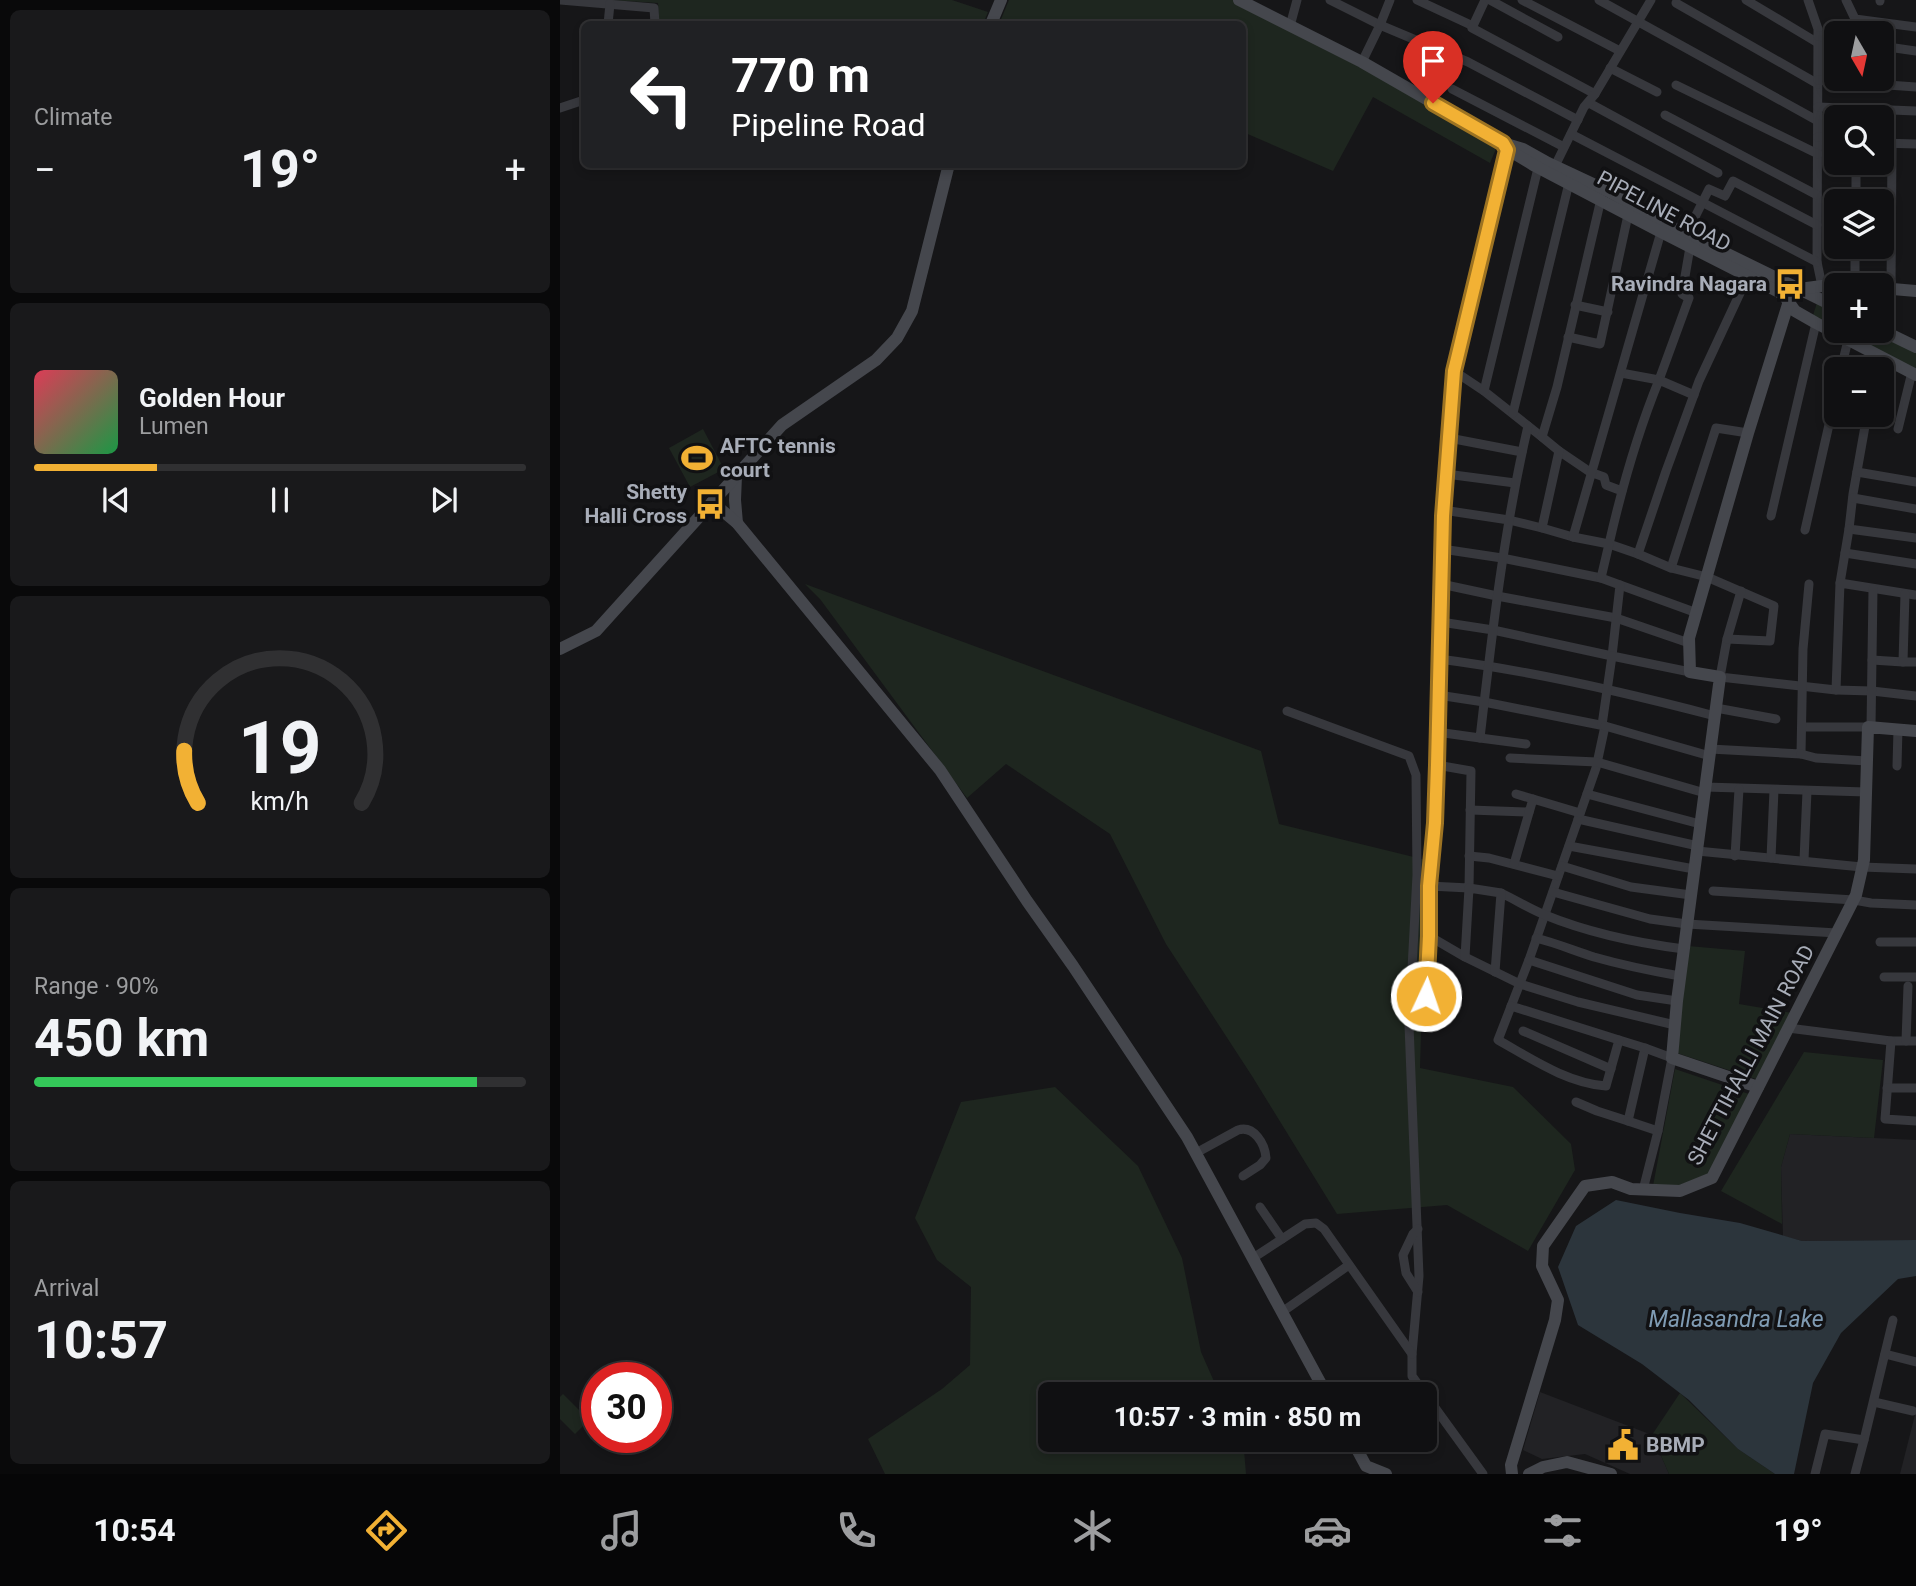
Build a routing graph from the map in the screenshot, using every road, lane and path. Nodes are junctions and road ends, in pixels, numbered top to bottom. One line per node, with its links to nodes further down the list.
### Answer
1 (560, 0): 17 (street)
2 (1001, 0): 20 (street)
3 (1239, 0): 23 (street, PIPELINE ROAD)
4 (1297, 0): 23 (street)
5 (1330, 0): 22 (street)
6 (1390, 0): 22 (street)
7 (1417, 0): 24 (street)
8 (1485, 0): 24 (street)
9 (1490, 0): 26 (street)
10 (1522, 0): 30 (street)
11 (1599, 0): 21 (street)
12 (1651, 0): 21 (street)
13 (1746, 0): 28 (street)
14 (1808, 0): 28 (street)
15 (1846, 0): 25 (street)
16 (1675, 1): 34 (street)
17 (610, 4): 18 (street); 19 (street)
18 (608, 21)
19 (655, 21)
20 (992, 21)
21 (1638, 22): 30 (street); 47 (street)
22 (1380, 25): 32 (street); 46 (street)
23 (1290, 26): 32 (street, PIPELINE ROAD)
24 (1473, 26): 39 (street)
25 (1916, 27)
26 (1558, 37)
27 (1824, 39): 28 (street)
28 (1818, 40): 34 (street)
29 (1894, 48): 31 (street)
30 (1620, 51): 33 (street)
31 (1916, 51)
32 (1362, 62): 53 (street, PIPELINE ROAD)
33 (1610, 68): 38 (street); 39 (street)
34 (1818, 82): 36 (street); 42 (street)
35 (1676, 85): 55 (street)
36 (1916, 87)
37 (1452, 89): 54 (street)
38 (1657, 92)
39 (1595, 94): 41 (street)
40 (581, 101): 43 (street)
41 (1589, 103): 46 (street); 59 (street)
42 (1818, 107): 44 (street); 47 (street)
43 (560, 108)
44 (1916, 111)
45 (1665, 115): 62 (street)
46 (1578, 120): 48 (street)
47 (1818, 121): 49 (street)
48 (1571, 134): 54 (street); 64 (street)
49 (1818, 137): 50 (street); 55 (street)
50 (1824, 138)
51 (1894, 143): 52 (street)
52 (1916, 144)
53 (1507, 146): 56 (street, PIPELINE ROAD); 58 (street, PIPELINE ROAD); 87 (street)
54 (1564, 147): 56 (street)
55 (1818, 154): 62 (street)
56 (1555, 166): 68 (street, PIPELINE ROAD)
57 (948, 168): 106 (street)
58 (1538, 168): 61 (street, PIPELINE ROAD); 91 (street)
59 (1718, 173)
60 (1891, 175): 70 (street)
61 (1569, 183): 63 (street, PIPELINE ROAD); 93 (street)
62 (1817, 195): 66 (street)
63 (1601, 200): 65 (street, PIPELINE ROAD); 78 (street)
64 (1703, 203): 66 (street); 68 (street); 69 (street)
65 (1628, 215): 67 (street, PIPELINE ROAD); 79 (street)
66 (1817, 225): 69 (street)
67 (1661, 232): 68 (street, PIPELINE ROAD); 88 (street)
68 (1686, 241): 71 (street, PIPELINE ROAD); 73 (street, PIPELINE ROAD); 90 (street)
69 (1817, 262): 72 (street)
70 (1887, 273)
71 (1748, 276): 76 (street, PIPELINE ROAD); 92 (street)
72 (1822, 286): 73 (street)
73 (1799, 289): 76 (street); 77 (street, PIPELINE ROAD)
74 (1894, 290): 75 (street)
75 (1916, 291)
76 (1789, 300): 80 (street, PIPELINE ROAD); 98 (street)
77 (1824, 301)
78 (1575, 305): 79 (street); 83 (street)
79 (1608, 312): 83 (street)
80 (1815, 323): 81 (street, PIPELINE ROAD); 115 (street)
81 (1824, 328)
82 (1894, 335): 85 (street)
83 (1568, 337): 99 (street)
84 (1854, 343): 86 (street, PIPELINE ROAD)
85 (1915, 344)
86 (1879, 356): 89 (street, PIPELINE ROAD)
87 (1454, 371): 91 (street); 100 (street)
88 (1621, 373): 90 (street); 103 (street)
89 (1914, 374): 97 (street)
90 (1660, 380): 92 (street); 109 (street)
91 (1484, 391): 93 (street)
92 (1694, 395): 126 (street)
93 (1513, 413): 94 (street)
94 (1528, 426): 99 (street); 102 (street)
95 (1828, 427): 120 (street)
96 (1865, 427): 104 (street)
97 (1898, 429)
98 (1748, 433): 129 (street); 130 (street)
99 (1542, 437): 101 (street)
100 (1449, 438): 102 (street); 105 (street)
101 (1559, 451): 103 (street); 118 (street)
102 (1522, 452): 108 (street)
103 (1590, 472): 109 (street); 121 (street)
104 (1857, 472): 107 (street); 110 (street)
105 (1446, 474): 108 (street); 113 (street)
106 (736, 476): 111 (street); 116 (street)
107 (1916, 482)
108 (1515, 484): 117 (street)
109 (1622, 491): 123 (street)
110 (1853, 498): 112 (street); 119 (street)
111 (712, 502): 114 (street); 116 (street)
112 (1916, 509)
113 (1443, 510): 117 (street); 124 (street)
114 (700, 515): 116 (street); 146 (street)
115 (1771, 516)
116 (733, 520): 247 (street)
117 (1509, 520): 118 (street); 127 (street)
118 (1542, 528): 121 (street)
119 (1849, 529): 122 (street); 125 (street)
120 (1805, 530)
121 (1573, 537): 123 (street)
122 (1916, 538)
123 (1609, 544): 126 (street); 131 (street)
124 (1442, 549): 127 (street); 133 (street)
125 (1846, 553): 128 (street); 132 (street)
126 (1638, 554): 129 (street)
127 (1503, 558): 131 (street); 139 (street)
128 (1916, 564)
129 (1671, 568): 130 (street)
130 (1707, 577): 137 (street); 140 (street)
131 (1601, 578): 135 (street)
132 (1840, 583): 136 (street); 157 (street)
133 (1441, 584): 139 (street); 142 (street)
134 (1809, 584): 155 (street)
135 (1620, 585): 140 (street); 141 (street)
136 (1874, 589): 138 (street); 149 (street)
137 (1741, 592): 144 (street); 144 (street)
138 (1910, 594): 150 (street)
139 (1497, 596): 141 (street); 143 (street)
140 (1696, 613): 145 (street)
141 (1616, 618): 145 (street); 147 (street)
142 (1441, 622): 143 (street); 148 (street)
143 (1493, 630): 147 (street); 152 (street)
144 (1727, 639): 154 (street)
145 (1689, 643): 153 (street)
146 (560, 649)
147 (1612, 656): 153 (street); 156 (street)
148 (1439, 659): 152 (street); 159 (street)
149 (1872, 660): 150 (street); 158 (street)
150 (1903, 662): 151 (street)
151 (1916, 662)
152 (1488, 665): 156 (street); 161 (street)
153 (1690, 672): 154 (street)
154 (1720, 677): 155 (street); 163 (street)
155 (1802, 687): 157 (street); 166 (street)
156 (1607, 688): 163 (street); 165 (street)
157 (1836, 690): 158 (street)
158 (1872, 691): 160 (street); 167 (street)
159 (1438, 695): 161 (street); 170 (street)
160 (1916, 696)
161 (1484, 702): 165 (street); 171 (street)
162 (1287, 711): 251 (street)
163 (1715, 712): 164 (street); 173 (street)
164 (1776, 719)
165 (1603, 725): 173 (street); 177 (street)
166 (1802, 727): 167 (street); 174 (street)
167 (1870, 727): 168 (street); 176 (street, SHETTIHALLI MAIN ROAD)
168 (1898, 729): 169 (street); 179 (street)
169 (1916, 731)
170 (1437, 732): 171 (street); 178 (street)
171 (1480, 738): 172 (street)
172 (1526, 744)
173 (1710, 752): 174 (street); 181 (street)
174 (1801, 754): 176 (street)
175 (1510, 758): 177 (street)
176 (1867, 761): 184 (street, SHETTIHALLI MAIN ROAD)
177 (1597, 762): 181 (street); 186 (street)
178 (1437, 765): 188 (street); 203 (street)
179 (1897, 766)
180 (1738, 789): 181 (street); 182 (street); 195 (street)
181 (1705, 790): 191 (street)
182 (1773, 790): 183 (street); 196 (street)
183 (1807, 791): 184 (street); 197 (street)
184 (1866, 792): 199 (street, SHETTIHALLI MAIN ROAD)
185 (1516, 794): 187 (street)
186 (1587, 794): 190 (street); 191 (street)
187 (1533, 799): 189 (street); 190 (street)
188 (1470, 810): 189 (street); 194 (street)
189 (1529, 813): 198 (street)
190 (1579, 816): 192 (street); 193 (street)
191 (1700, 824): 193 (street)
192 (1569, 846): 200 (street); 202 (street)
193 (1697, 849): 195 (street); 200 (street)
194 (1469, 856): 198 (street); 204 (street)
195 (1735, 856): 196 (street)
196 (1770, 858): 197 (street)
197 (1804, 860): 199 (street)
198 (1514, 864): 202 (street)
199 (1863, 867): 201 (street); 209 (street, SHETTIHALLI MAIN ROAD)
200 (1694, 869): 208 (street)
201 (1916, 869)
202 (1560, 871): 206 (street); 208 (street)
203 (1429, 886): 204 (street); 214 (street)
204 (1469, 888): 207 (street); 219 (street)
205 (1713, 891): 209 (street)
206 (1553, 892): 211 (street); 212 (street)
207 (1501, 893): 211 (street); 221 (street)
208 (1691, 895): 212 (street)
209 (1854, 900): 210 (street); 213 (street, SHETTIHALLI MAIN ROAD)
210 (1916, 905)
211 (1544, 915): 215 (street); 218 (street)
212 (1687, 925): 213 (street); 218 (street)
213 (1837, 933): 231 (street, SHETTIHALLI MAIN ROAD)
214 (1429, 936): 219 (street); 227 (street)
215 (1536, 938): 220 (street); 222 (street)
216 (1880, 942): 217 (street)
217 (1916, 942)
218 (1684, 949): 222 (street)
219 (1465, 957): 221 (street)
220 (1529, 960): 225 (street); 228 (street)
221 (1495, 972): 225 (street)
222 (1680, 976): 228 (street)
223 (1884, 977): 224 (street)
224 (1916, 977)
225 (1520, 984): 229 (street); 230 (street)
226 (1908, 986): 235 (street)
227 (1426, 996)
228 (1677, 1002): 230 (street)
229 (1511, 1006): 233 (street); 239 (street)
230 (1675, 1025): 238 (street)
231 (1788, 1028): 234 (street); 240 (street, SHETTIHALLI MAIN ROAD)
232 (1523, 1031): 239 (street)
233 (1619, 1040): 237 (street); 239 (street)
234 (1891, 1041): 235 (street); 241 (street)
235 (1906, 1041): 236 (street)
236 (1916, 1041)
237 (1645, 1048): 238 (street); 244 (street)
238 (1672, 1058): 240 (street); 246 (street)
239 (1611, 1069)
240 (1758, 1087): 249 (street, SHETTIHALLI MAIN ROAD)
241 (1887, 1088): 242 (street); 245 (street)
242 (1916, 1088)
243 (1576, 1102): 244 (street)
244 (1628, 1121): 246 (street)
245 (1916, 1121)
246 (1658, 1131): 249 (street)
247 (1196, 1153): 248 (street); 253 (street)
248 (1243, 1176)
249 (1643, 1190): 268 (street, SHETTIHALLI MAIN ROAD)
250 (1261, 1207): 252 (street)
251 (1418, 1229): 255 (street); 255 (street)
252 (1282, 1239): 253 (street); 254 (street)
253 (1253, 1258): 256 (street)
254 (1349, 1265): 256 (street); 258 (street)
255 (1418, 1292): 258 (street)
256 (1282, 1312): 261 (street)
257 (1894, 1320): 259 (street)
258 (1412, 1354): 267 (street)
259 (1885, 1354): 260 (street); 262 (street)
260 (1916, 1362)
261 (1320, 1382)
262 (1874, 1402): 263 (street); 264 (street)
263 (1913, 1411)
264 (1864, 1440): 271 (street); 272 (street)
265 (1358, 1452): 266 (street)
266 (1386, 1474)
267 (1483, 1474)
268 (1512, 1474)
269 (1529, 1474): 270 (street)
270 (1611, 1474)
271 (1815, 1474)
272 (1855, 1474)

